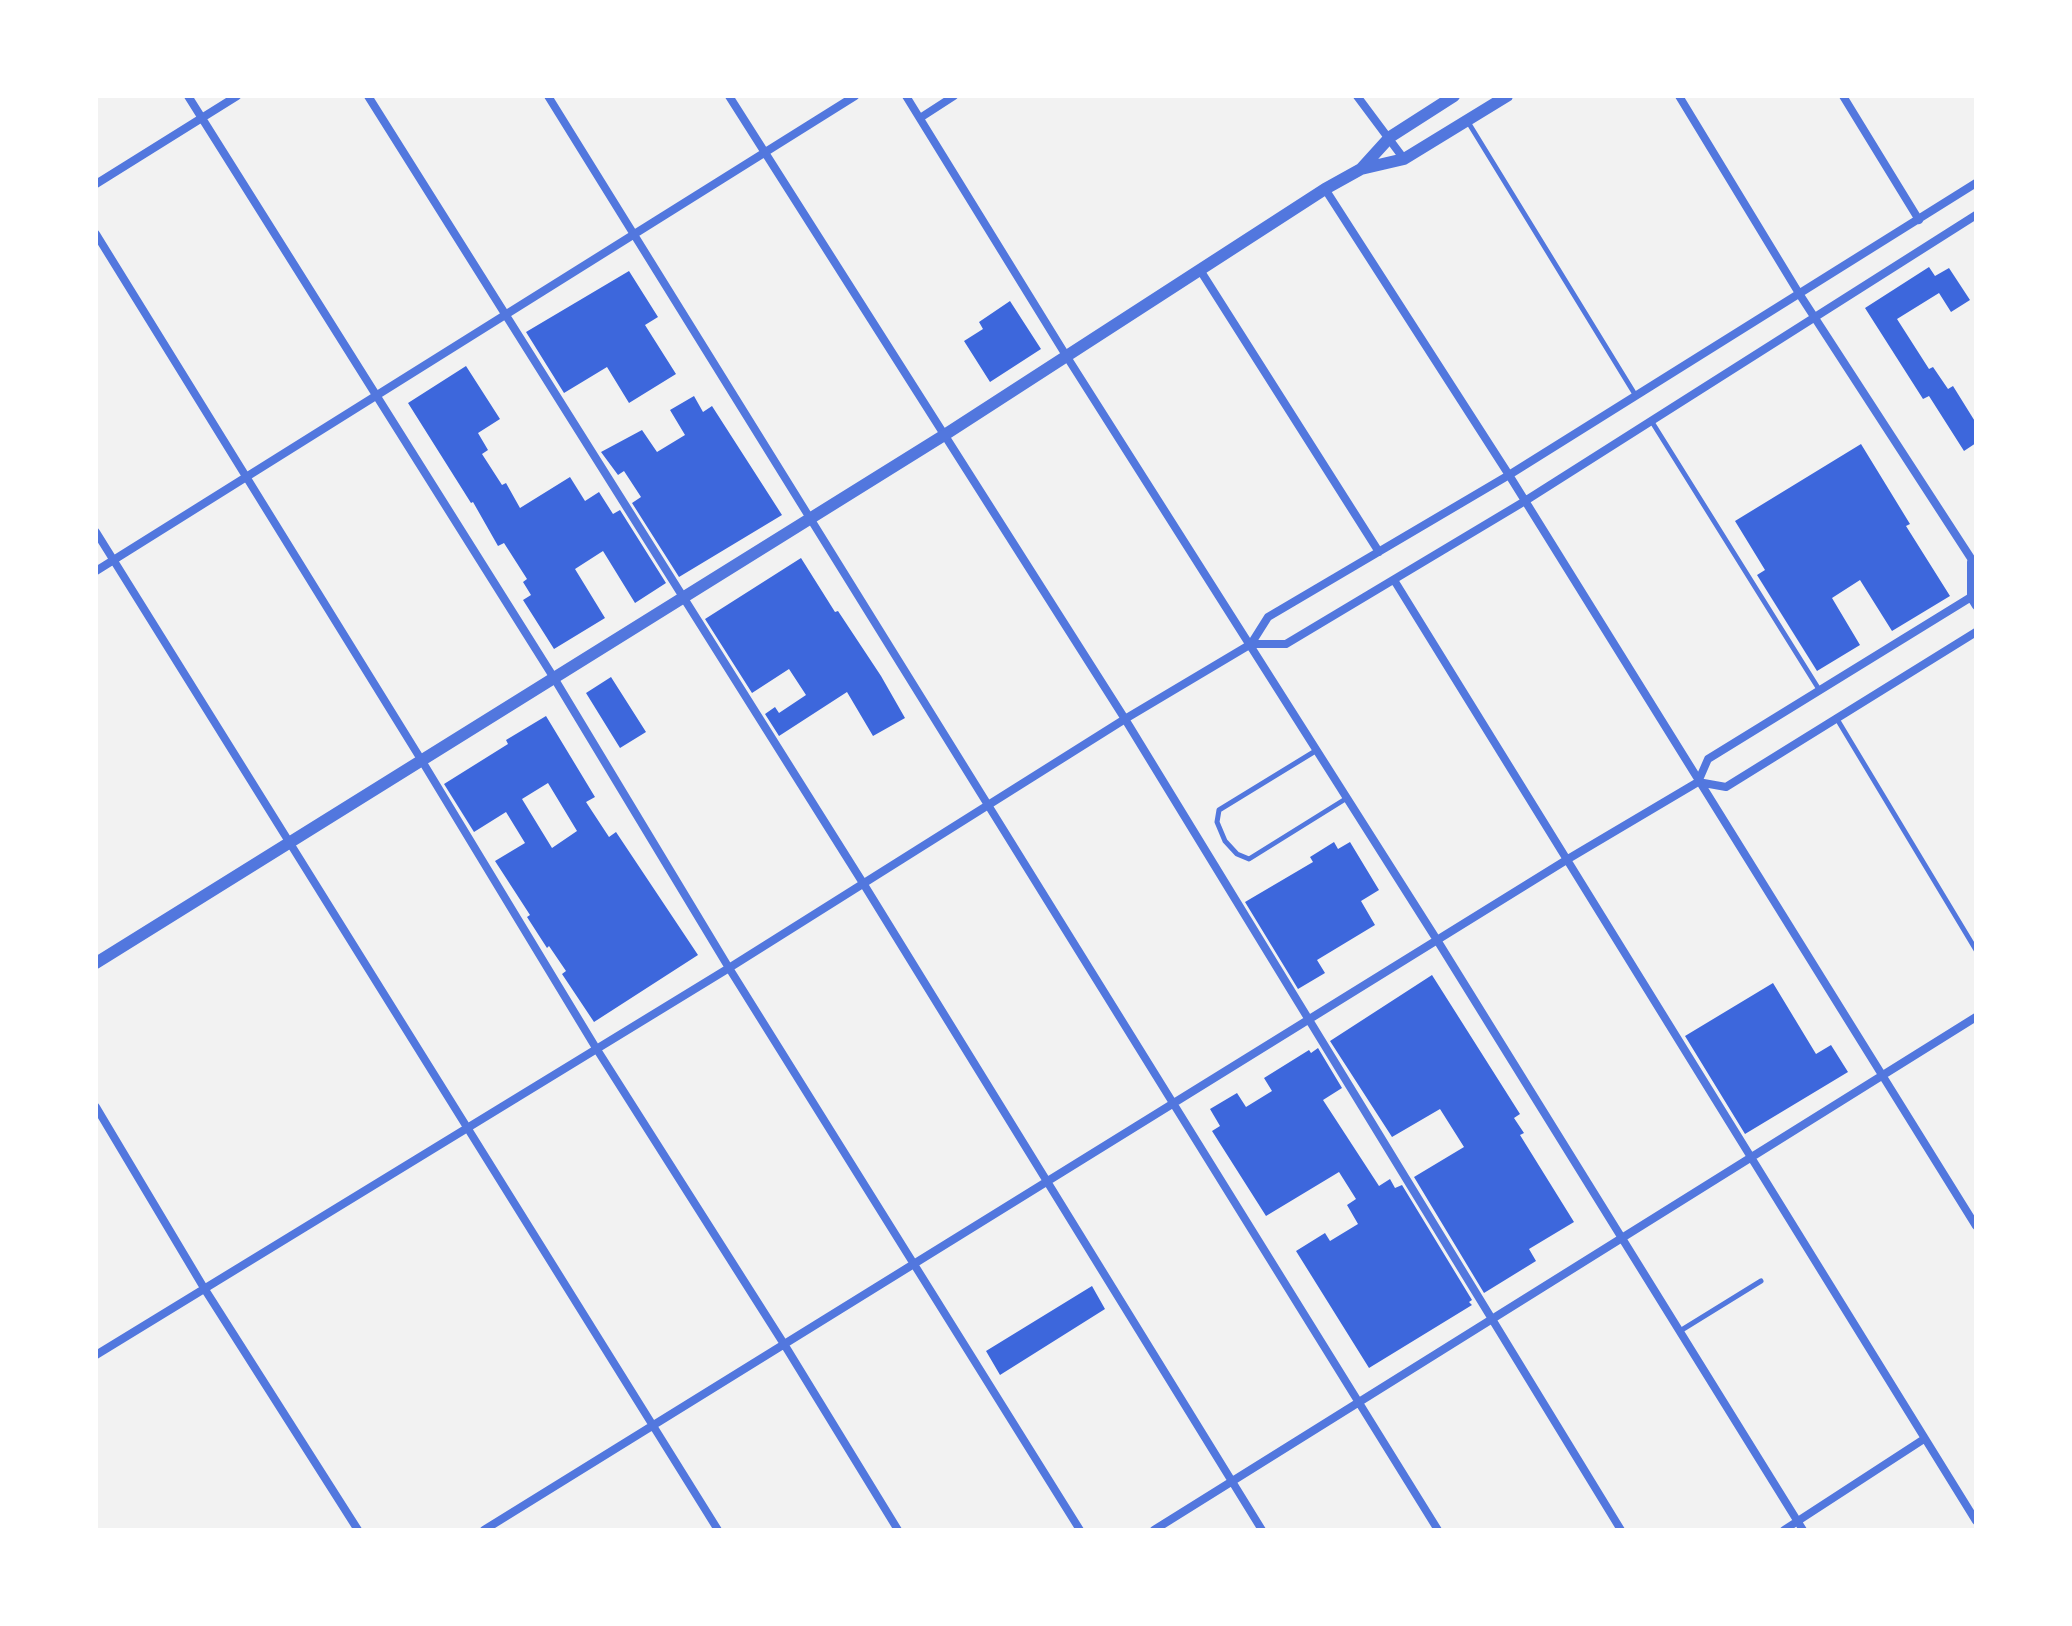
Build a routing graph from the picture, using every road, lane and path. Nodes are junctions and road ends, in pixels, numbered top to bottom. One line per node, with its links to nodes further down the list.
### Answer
1 (188, 96): 14 (street)
2 (237, 96): 14 (street)
3 (368, 96): 30 (street)
4 (548, 96): 27 (street)
5 (729, 96): 18 (street)
6 (855, 96): 18 (street)
7 (906, 96): 15 (street)
8 (954, 96): 15 (street)
9 (1357, 96): 17 (street)
10 (1454, 96): 17 (street)
11 (1507, 96): 16 (street)
12 (1679, 96): 29 (street)
13 (1843, 96): 25 (street)
14 (202, 118): 22 (street); 33 (street)
15 (920, 118): 32 (street)
16 (1467, 122): 19 (street); 34 (lane)
17 (1390, 137): 19 (street); 20 (street)
18 (765, 153): 27 (street); 36 (street)
19 (1404, 159): 20 (street)
20 (1361, 169): 23 (street)
21 (1976, 183): 25 (street)
22 (96, 184)
23 (1325, 189): 28 (street); 37 (street)
24 (1976, 215): 31 (street)
25 (1919, 220): 29 (street)
26 (96, 234): 38 (street)
27 (635, 235): 30 (street); 40 (street)
28 (1200, 270): 32 (street); 42 (street)
29 (1800, 295): 31 (street); 34 (street)
30 (506, 316): 33 (street); 47 (street)
31 (1815, 319): 35 (street); 44 (street)
32 (1067, 357): 36 (street); 50 (street)
33 (377, 396): 38 (street); 51 (street)
34 (1636, 396): 37 (street)
35 (1652, 422): 39 (street); 52 (lane)
36 (946, 434): 40 (street); 53 (street)
37 (1509, 475): 39 (street); 42 (street)
38 (247, 477): 43 (street); 56 (street)
39 (1525, 501): 46 (street); 57 (street)
40 (811, 518): 47 (street); 59 (street)
41 (96, 532): 43 (street)
42 (1379, 552): 50 (street)
43 (114, 560): 45 (street); 60 (street)
44 (1974, 564): 48 (street)
45 (96, 571)
46 (1394, 580): 50 (street); 61 (street)
47 (683, 598): 51 (street); 62 (street)
48 (1974, 599): 52 (street)
49 (1976, 632): 54 (street)
50 (1251, 644): 53 (street); 55 (street)
51 (554, 678): 56 (street); 66 (street)
52 (1820, 691): 57 (street)
53 (1125, 719): 59 (street); 68 (street)
54 (1836, 719): 57 (street); 64 (lane)
55 (1317, 749): 58 (street); 58 (lane)
56 (422, 761): 60 (street); 69 (street)
57 (1698, 782): 61 (street); 70 (street)
58 (1348, 798): 63 (street)
59 (989, 804): 62 (street); 71 (street)
60 (290, 843): 65 (street); 73 (street)
61 (1568, 859): 63 (street); 74 (street)
62 (863, 883): 66 (street); 75 (street)
63 (1437, 940): 68 (street); 77 (street)
64 (1976, 950)
65 (96, 963)
66 (729, 968): 69 (street); 78 (street)
67 (1976, 1017): 70 (street)
68 (1308, 1020): 71 (street); 81 (street)
69 (596, 1048): 73 (street); 83 (street)
70 (1882, 1076): 74 (street); 76 (street)
71 (1173, 1103): 75 (street); 85 (street)
72 (96, 1107): 80 (street)
73 (468, 1128): 80 (street); 86 (street)
74 (1752, 1157): 77 (street); 87 (street)
75 (1045, 1182): 78 (street); 88 (street)
76 (1976, 1226)
77 (1622, 1238): 81 (street); 82 (street)
78 (914, 1263): 83 (street); 95 (street)
79 (1761, 1281): 82 (lane)
80 (204, 1288): 84 (street); 91 (street)
81 (1491, 1320): 85 (street); 99 (street)
82 (1680, 1331): 89 (street)
83 (784, 1344): 86 (street); 94 (street)
84 (96, 1355)
85 (1359, 1402): 88 (street); 98 (street)
86 (652, 1426): 92 (street); 93 (street)
87 (1924, 1439): 89 (street); 90 (street)
88 (1232, 1482): 96 (street); 97 (street)
89 (1798, 1521): 100 (street); 101 (street)
90 (1976, 1521)
91 (358, 1530)
92 (484, 1530)
93 (718, 1530)
94 (898, 1530)
95 (1080, 1530)
96 (1154, 1530)
97 (1262, 1530)
98 (1438, 1530)
99 (1621, 1530)
100 (1784, 1530)
101 (1803, 1530)

